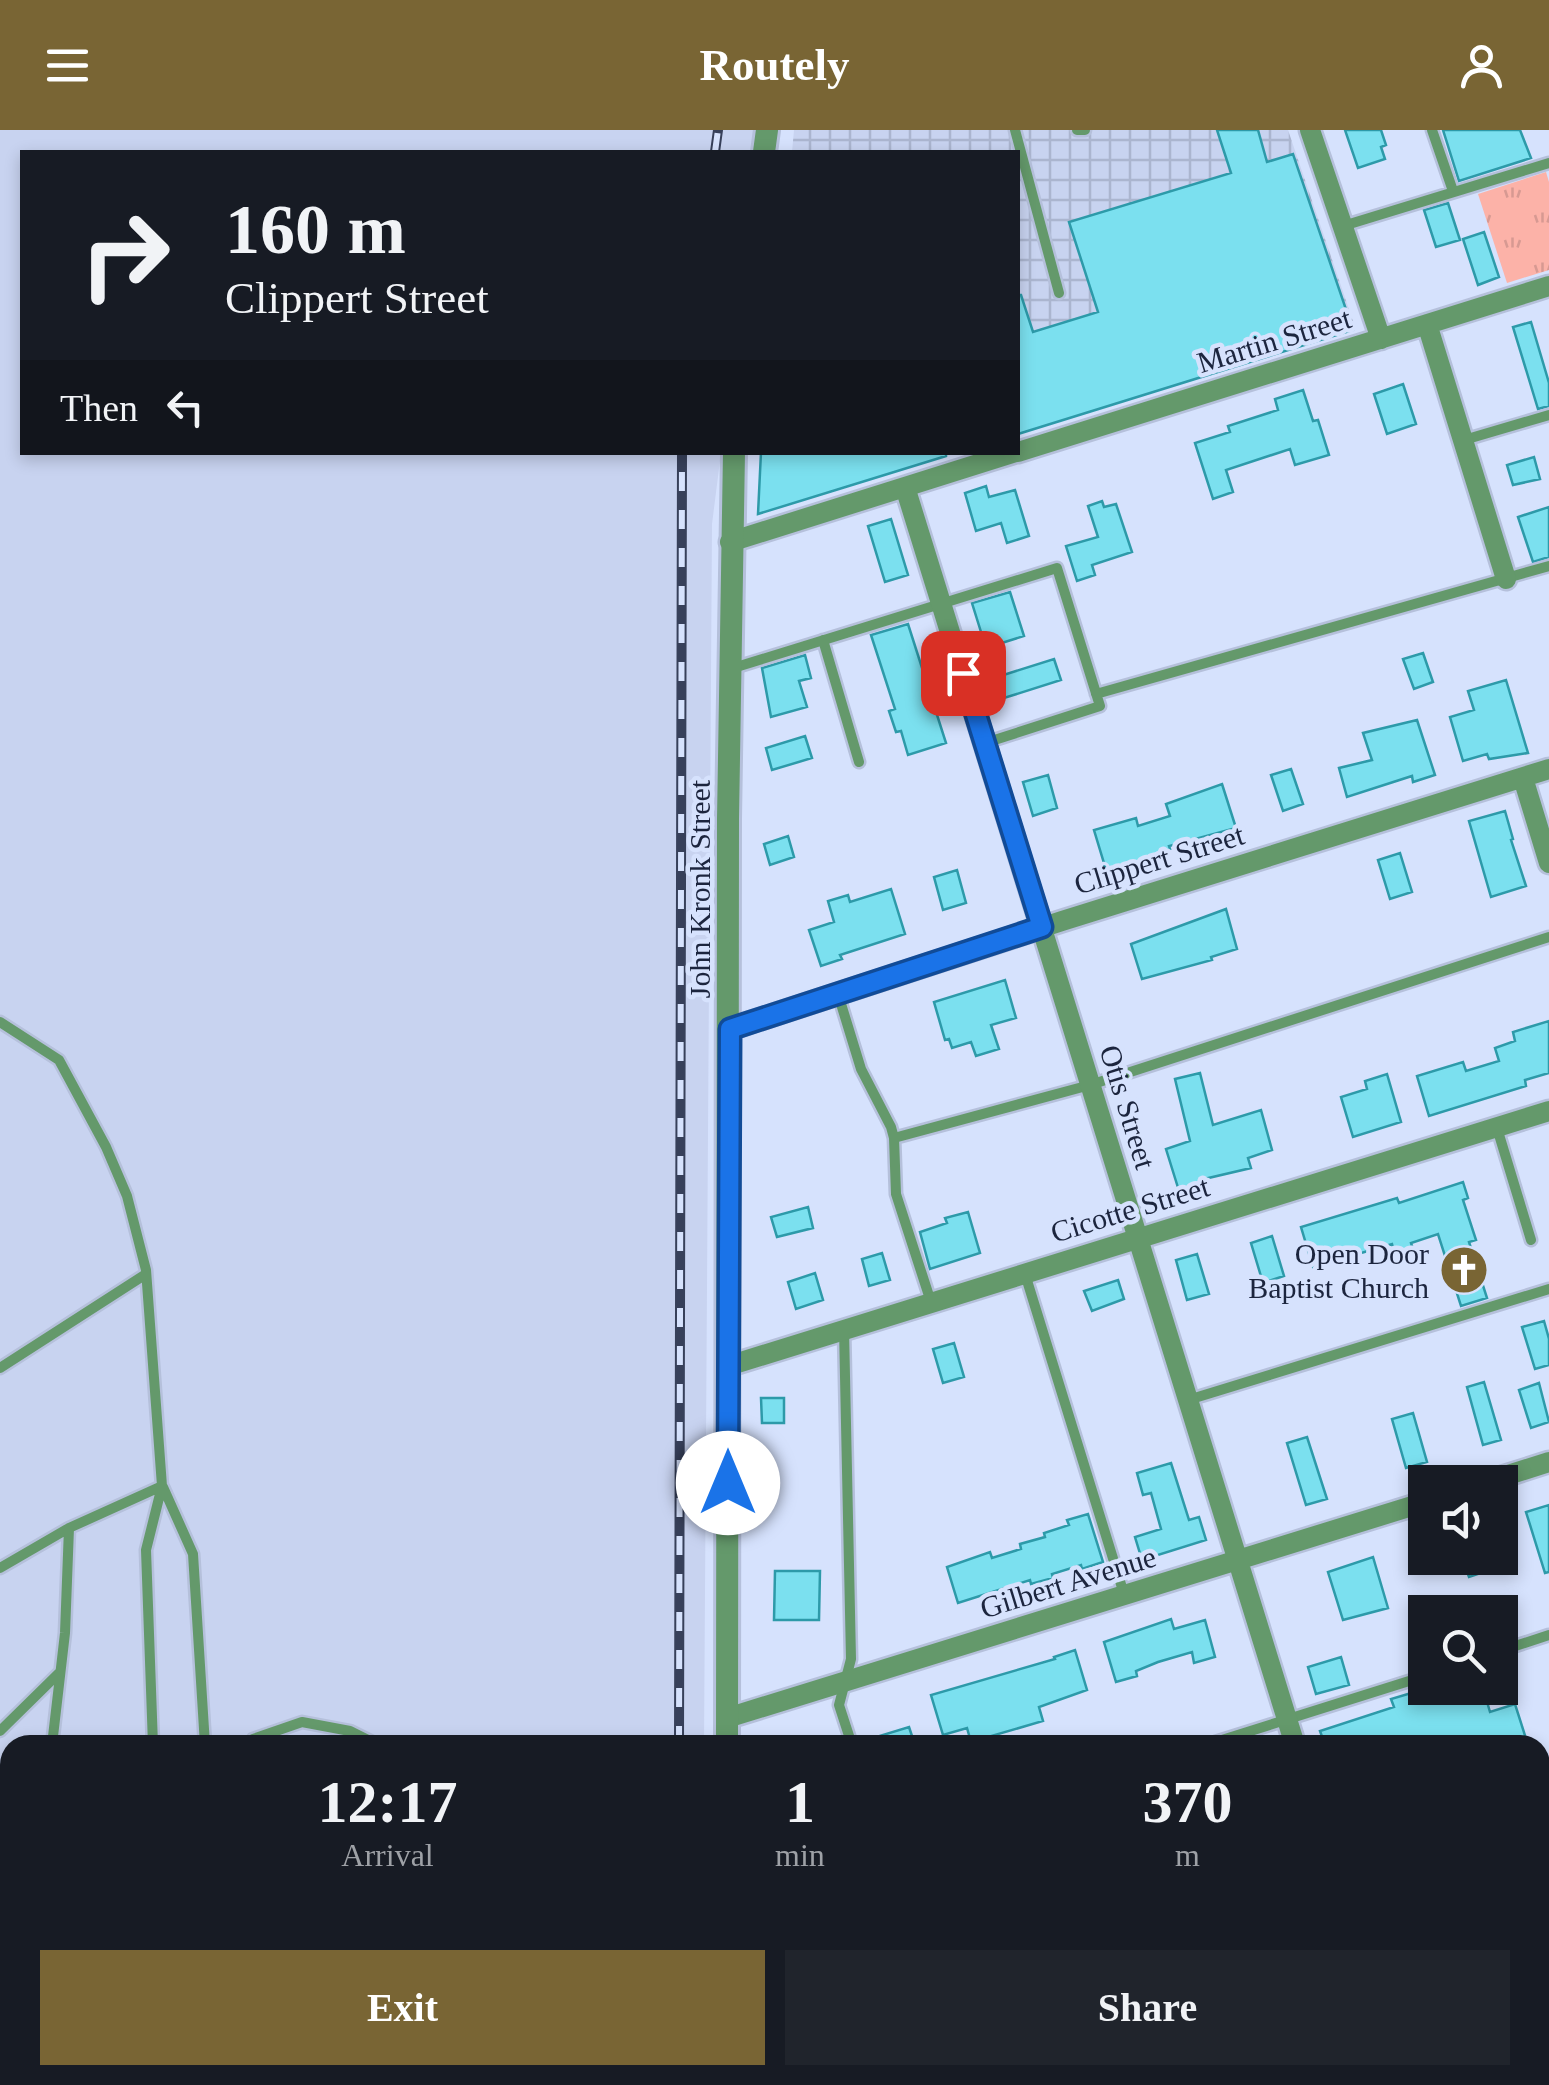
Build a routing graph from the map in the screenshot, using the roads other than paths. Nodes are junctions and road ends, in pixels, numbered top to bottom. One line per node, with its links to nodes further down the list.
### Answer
1 (1015, 130): 8 (lane)
2 (1310, 130): 6 (street)
3 (1432, 130): 5 (lane)
4 (1549, 163): 5 (lane)
5 (1452, 191): 6 (lane)
6 (1343, 226): 10 (street)
7 (1549, 286): 9 (street, Martin Street)
8 (1060, 292)
9 (1427, 324): 10 (street, Martin Street); 12 (street)
10 (1380, 338): 13 (street, Martin Street)
11 (1549, 415): 12 (lane)
12 (1462, 440): 19 (street)
13 (1020, 451)
14 (734, 455): 17 (street, John Kronk Street)
15 (1006, 455): 16 (street, Martin Street)
16 (905, 487): 17 (street, Martin Street); 20 (street, Otis Street)
17 (730, 542): 22 (street, John Kronk Street)
18 (1549, 566): 19 (lane)
19 (1506, 580): 23 (lane)
20 (942, 604): 21 (lane); 23 (lane); 24 (street, Otis Street)
21 (822, 640): 22 (lane); 25 (lane)
22 (729, 669): 33 (street, John Kronk Street)
23 (1096, 694): 24 (lane)
24 (985, 743): 29 (street, Otis Street)
25 (859, 762)
26 (1549, 770): 27 (street, Clippert Street)
27 (1523, 778): 28 (street); 29 (street, Clippert Street)
28 (1549, 864)
29 (1042, 927): 31 (street, Clippert Street); 34 (street, Otis Street)
30 (1549, 937): 34 (lane)
31 (838, 994): 33 (street, Clippert Street); 37 (lane)
32 (0, 1022): 41 (lane)
33 (730, 1029): 45 (street, John Kronk Street)
34 (1090, 1085): 37 (lane); 38 (street, Otis Street)
35 (1549, 1111): 36 (street, Cicotte Street)
36 (1497, 1127): 38 (street, Cicotte Street); 39 (lane)
37 (894, 1138): 43 (lane)
38 (1140, 1238): 40 (street, Cicotte Street); 47 (street, Otis Street)
39 (1531, 1240)
40 (1025, 1273): 43 (street, Cicotte Street); 55 (lane)
41 (146, 1274): 46 (lane); 50 (lane)
42 (1549, 1290): 47 (lane)
43 (931, 1302): 44 (street, Cicotte Street)
44 (844, 1328): 45 (street, Cicotte Street); 60 (lane)
45 (728, 1366): 61 (street, John Kronk Street)
46 (0, 1368)
47 (1188, 1400): 53 (street, Otis Street)
48 (1549, 1462): 49 (street)
49 (1518, 1472)
50 (162, 1486): 52 (lane); 65 (lane); 66 (lane)
51 (1408, 1507): 53 (street, Gilbert Avenue)
52 (70, 1528): 54 (lane); 58 (lane)
53 (1238, 1561): 55 (street, Gilbert Avenue); 62 (street, Otis Street)
54 (0, 1568)
55 (1124, 1594): 60 (street, Gilbert Avenue)
56 (1549, 1635): 57 (lane)
57 (1518, 1645)
58 (61, 1672): 63 (lane); 64 (lane)
59 (1408, 1682): 62 (lane)
60 (845, 1683): 61 (street, Gilbert Avenue); 70 (lane)
61 (728, 1718): 69 (street, John Kronk Street)
62 (1286, 1721): 71 (lane); 72 (street, Otis Street)
63 (0, 1732)
64 (53, 1735)
65 (153, 1735)
66 (204, 1735)
67 (265, 1735): 68 (lane)
68 (358, 1735)
69 (727, 1735)
70 (848, 1735)
71 (1239, 1735)
72 (1291, 1735)

